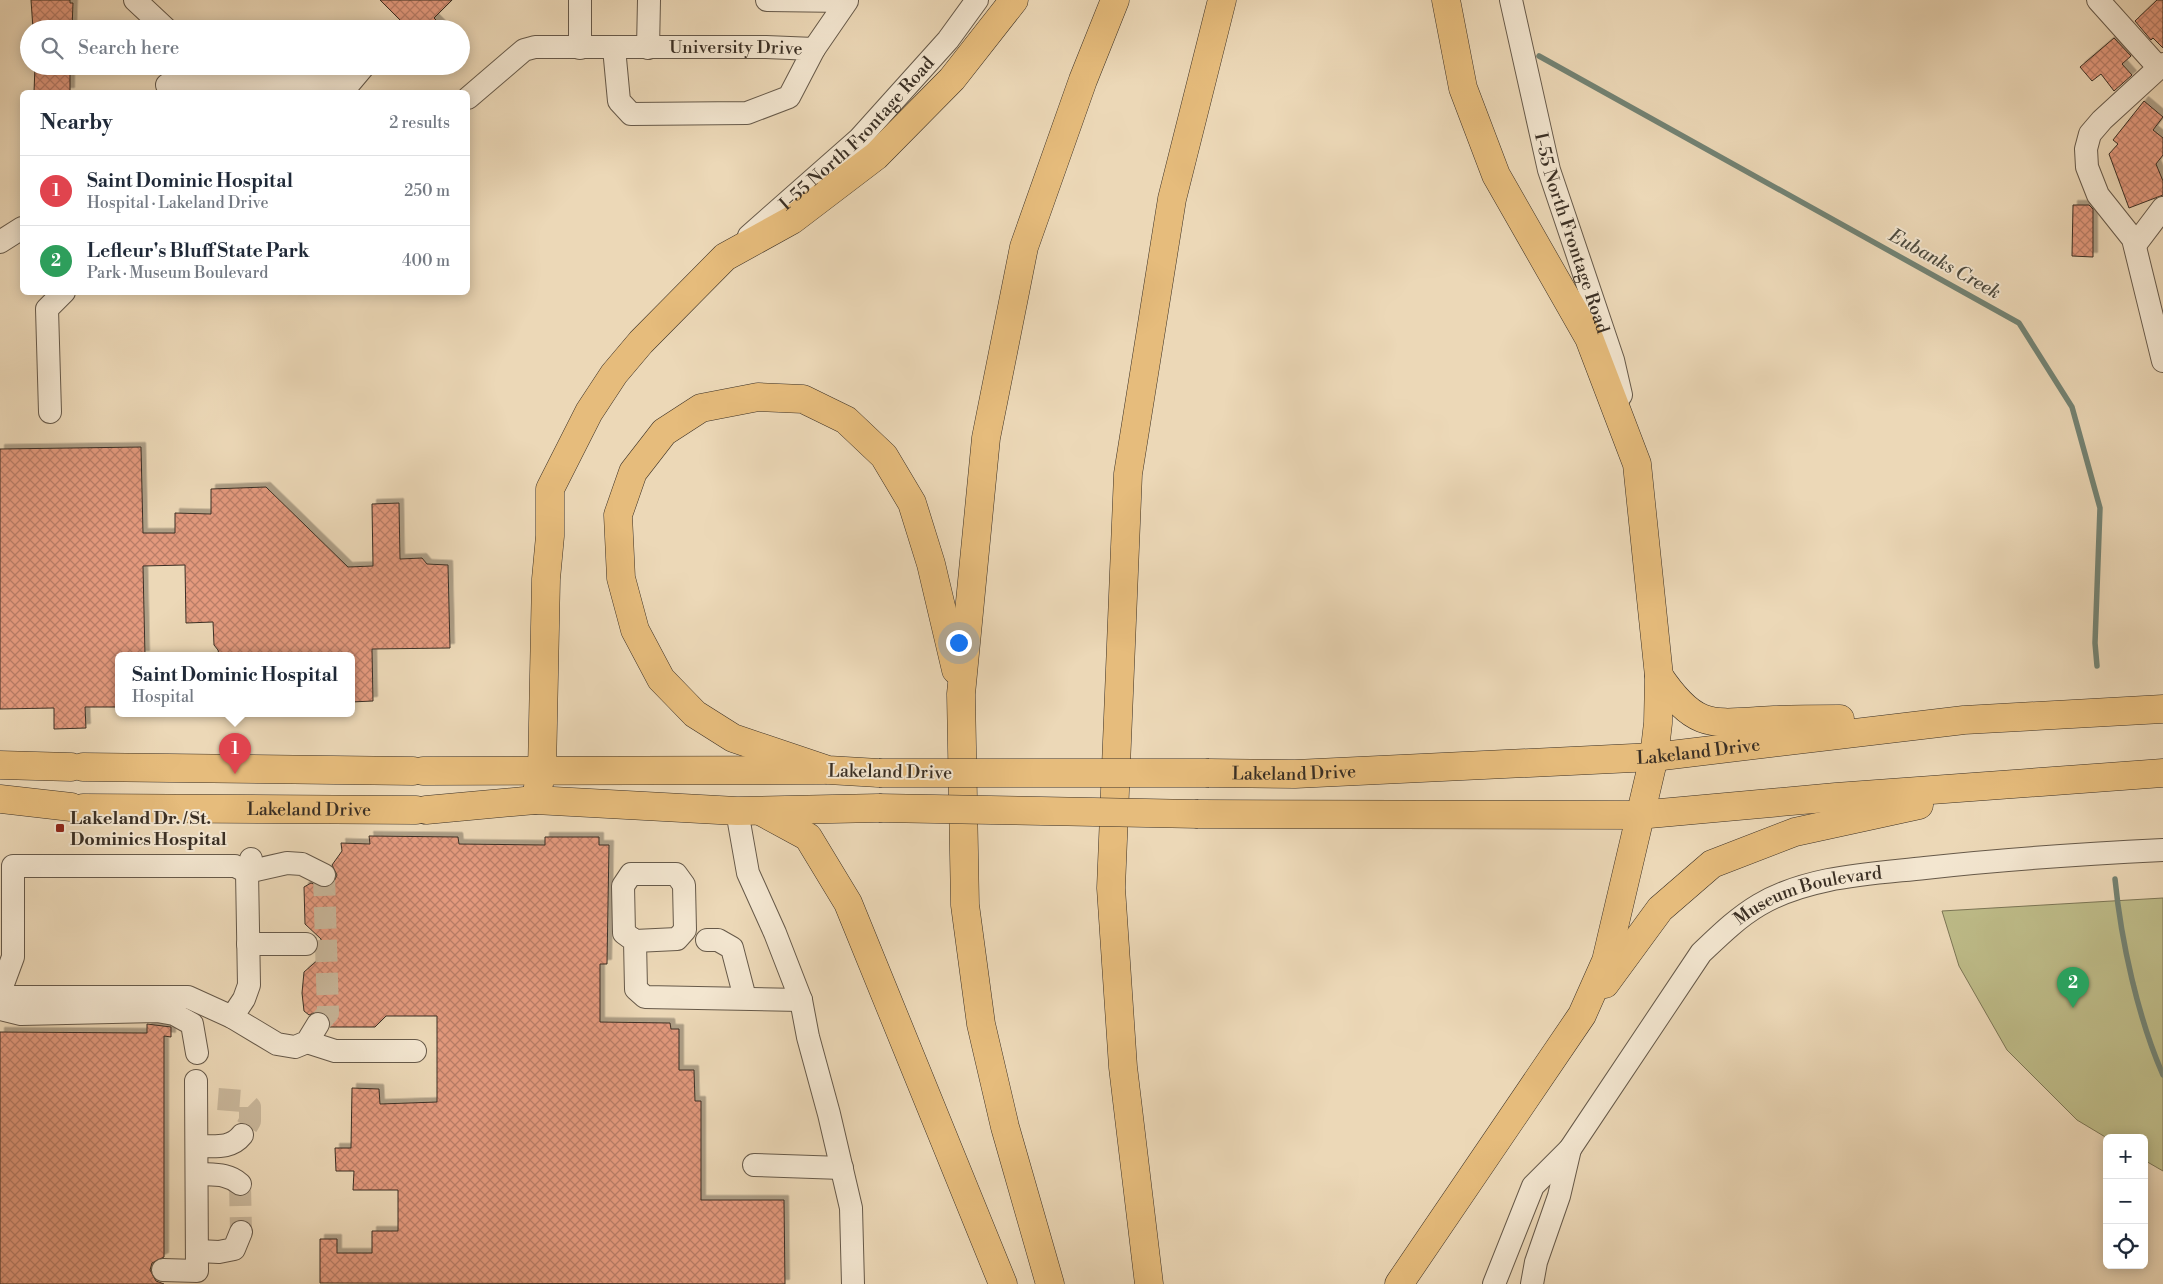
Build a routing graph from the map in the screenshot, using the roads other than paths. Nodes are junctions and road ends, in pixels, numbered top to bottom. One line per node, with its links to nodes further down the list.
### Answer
1 (135, 0): 14 (street)
2 (580, 0): 15 (street)
3 (649, 0): 17 (street)
4 (767, 0): 5 (street)
5 (790, 0): 13 (street)
6 (977, 0): 28 (street, I-55 North Frontage Road)
7 (1014, 0): 28 (main road)
8 (1115, 0): 34 (main road)
9 (1222, 0): 77 (main road)
10 (1446, 0): 32 (main road)
11 (1511, 0): 32 (street, I-55 North Frontage Road)
12 (2098, 0): 19 (street)
13 (847, 1): 18 (street)
14 (156, 20)
15 (580, 48): 16 (street, University Drive); 23 (street, University Drive)
16 (614, 48): 17 (street, University Drive); 18 (street, University Drive)
17 (648, 48): 18 (street, University Drive)
18 (814, 49)
19 (2161, 66): 27 (street)
20 (356, 75): 22 (street)
21 (168, 81): 22 (street)
22 (322, 89)
23 (470, 96)
24 (2163, 208): 27 (street)
25 (20, 229): 26 (street)
26 (0, 242)
27 (2135, 245): 30 (street)
28 (725, 257): 40 (main road)
29 (61, 295): 31 (street)
30 (2163, 361)
31 (50, 412)
32 (1636, 464): 33 (main road)
33 (1659, 676): 36 (main road); 37 (main road)
34 (961, 694): 39 (main road); 76 (main road)
35 (2163, 709): 36 (main road, Lakeland Drive)
36 (1964, 720): 37 (main road, Lakeland Drive)
37 (1654, 758): 39 (main road, Lakeland Drive, bridge); 46 (main road)
38 (0, 765): 40 (main road, Lakeland Drive)
39 (828, 770): 40 (main road, Lakeland Drive)
40 (542, 772): 44 (main road)
41 (2163, 773): 42 (main road, Lakeland Drive)
42 (2001, 785): 46 (main road, Lakeland Drive); 59 (main road)
43 (0, 798): 44 (main road, Lakeland Drive)
44 (535, 800): 45 (main road, Lakeland Drive)
45 (747, 810): 46 (main road, Lakeland Drive, bridge); 57 (street); 75 (main road)
46 (1638, 815): 59 (main road)
47 (2163, 850): 66 (street, Museum Boulevard)
48 (250, 864): 49 (street); 52 (street); 54 (street)
49 (324, 875)
50 (707, 940): 56 (street)
51 (635, 941): 56 (street)
52 (248, 944): 53 (street); 60 (street)
53 (306, 944)
54 (0, 992)
55 (0, 997): 60 (street)
56 (745, 998): 57 (street)
57 (801, 1000): 68 (street)
58 (0, 1009): 62 (street)
59 (1582, 1015): 78 (main road)
60 (232, 1017): 61 (street)
61 (415, 1051)
62 (197, 1053)
63 (204, 1093): 65 (street)
64 (242, 1135): 65 (street)
65 (198, 1146): 69 (street)
66 (1570, 1149): 79 (street, Museum Boulevard); 80 (street, Museum Boulevard)
67 (754, 1165): 68 (street)
68 (842, 1168): 74 (street)
69 (198, 1174): 70 (street); 72 (street)
70 (240, 1184)
71 (241, 1232): 72 (street)
72 (201, 1268): 73 (street)
73 (164, 1270)
74 (853, 1284)
75 (1003, 1284)
76 (1050, 1284)
77 (1149, 1284)
78 (1399, 1284)
79 (1494, 1284)
80 (1532, 1284)

